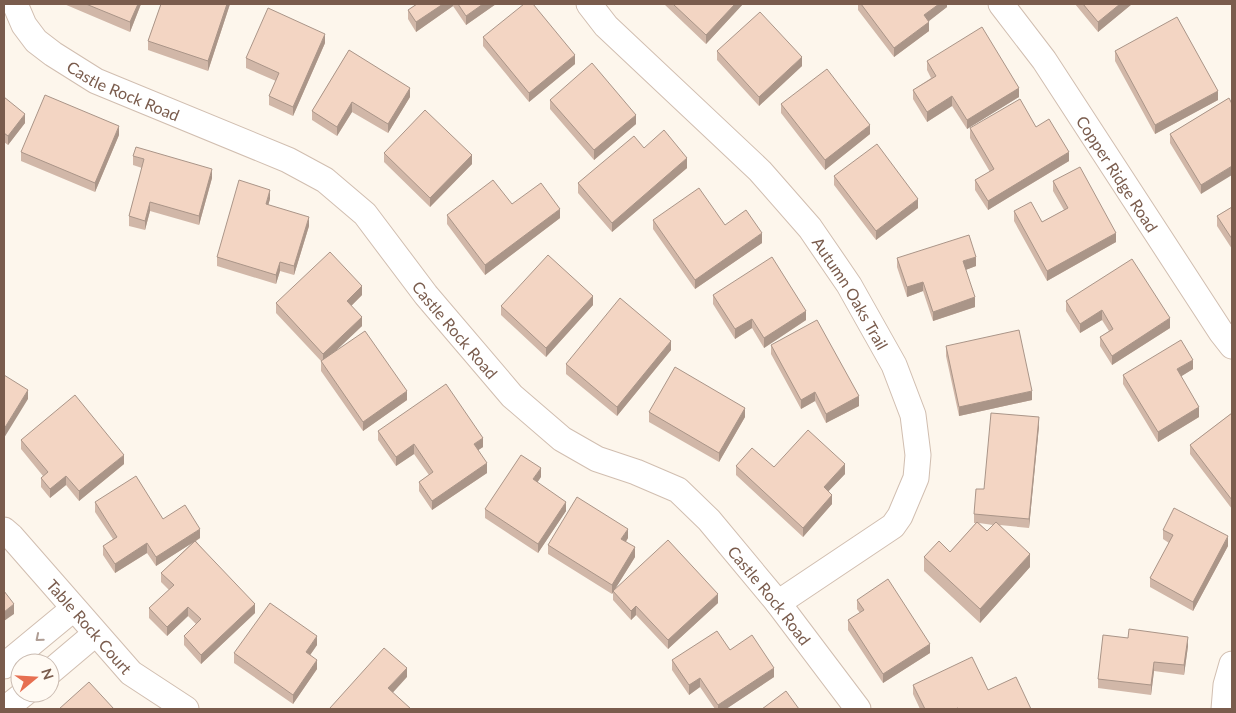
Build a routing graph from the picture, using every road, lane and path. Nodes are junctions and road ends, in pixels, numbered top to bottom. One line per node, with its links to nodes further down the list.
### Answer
1 (15, 4): 6 (street, Castle Rock Road)
2 (588, 4): 6 (street, Autumn Oaks Trail)
3 (1001, 4): 4 (street, Copper Ridge Road)
4 (1232, 346)
5 (4, 530): 7 (street, Table Rock Court)
6 (778, 603): 13 (street, Castle Rock Road)
7 (74, 609): 8 (street, Table Rock Court); 11 (street, one-way to 11)
8 (95, 634): 9 (street); 12 (street, Table Rock Court)
9 (60, 664)
10 (1232, 664): 14 (street)
11 (4, 666)
12 (186, 709)
13 (858, 709)
14 (1224, 709)

